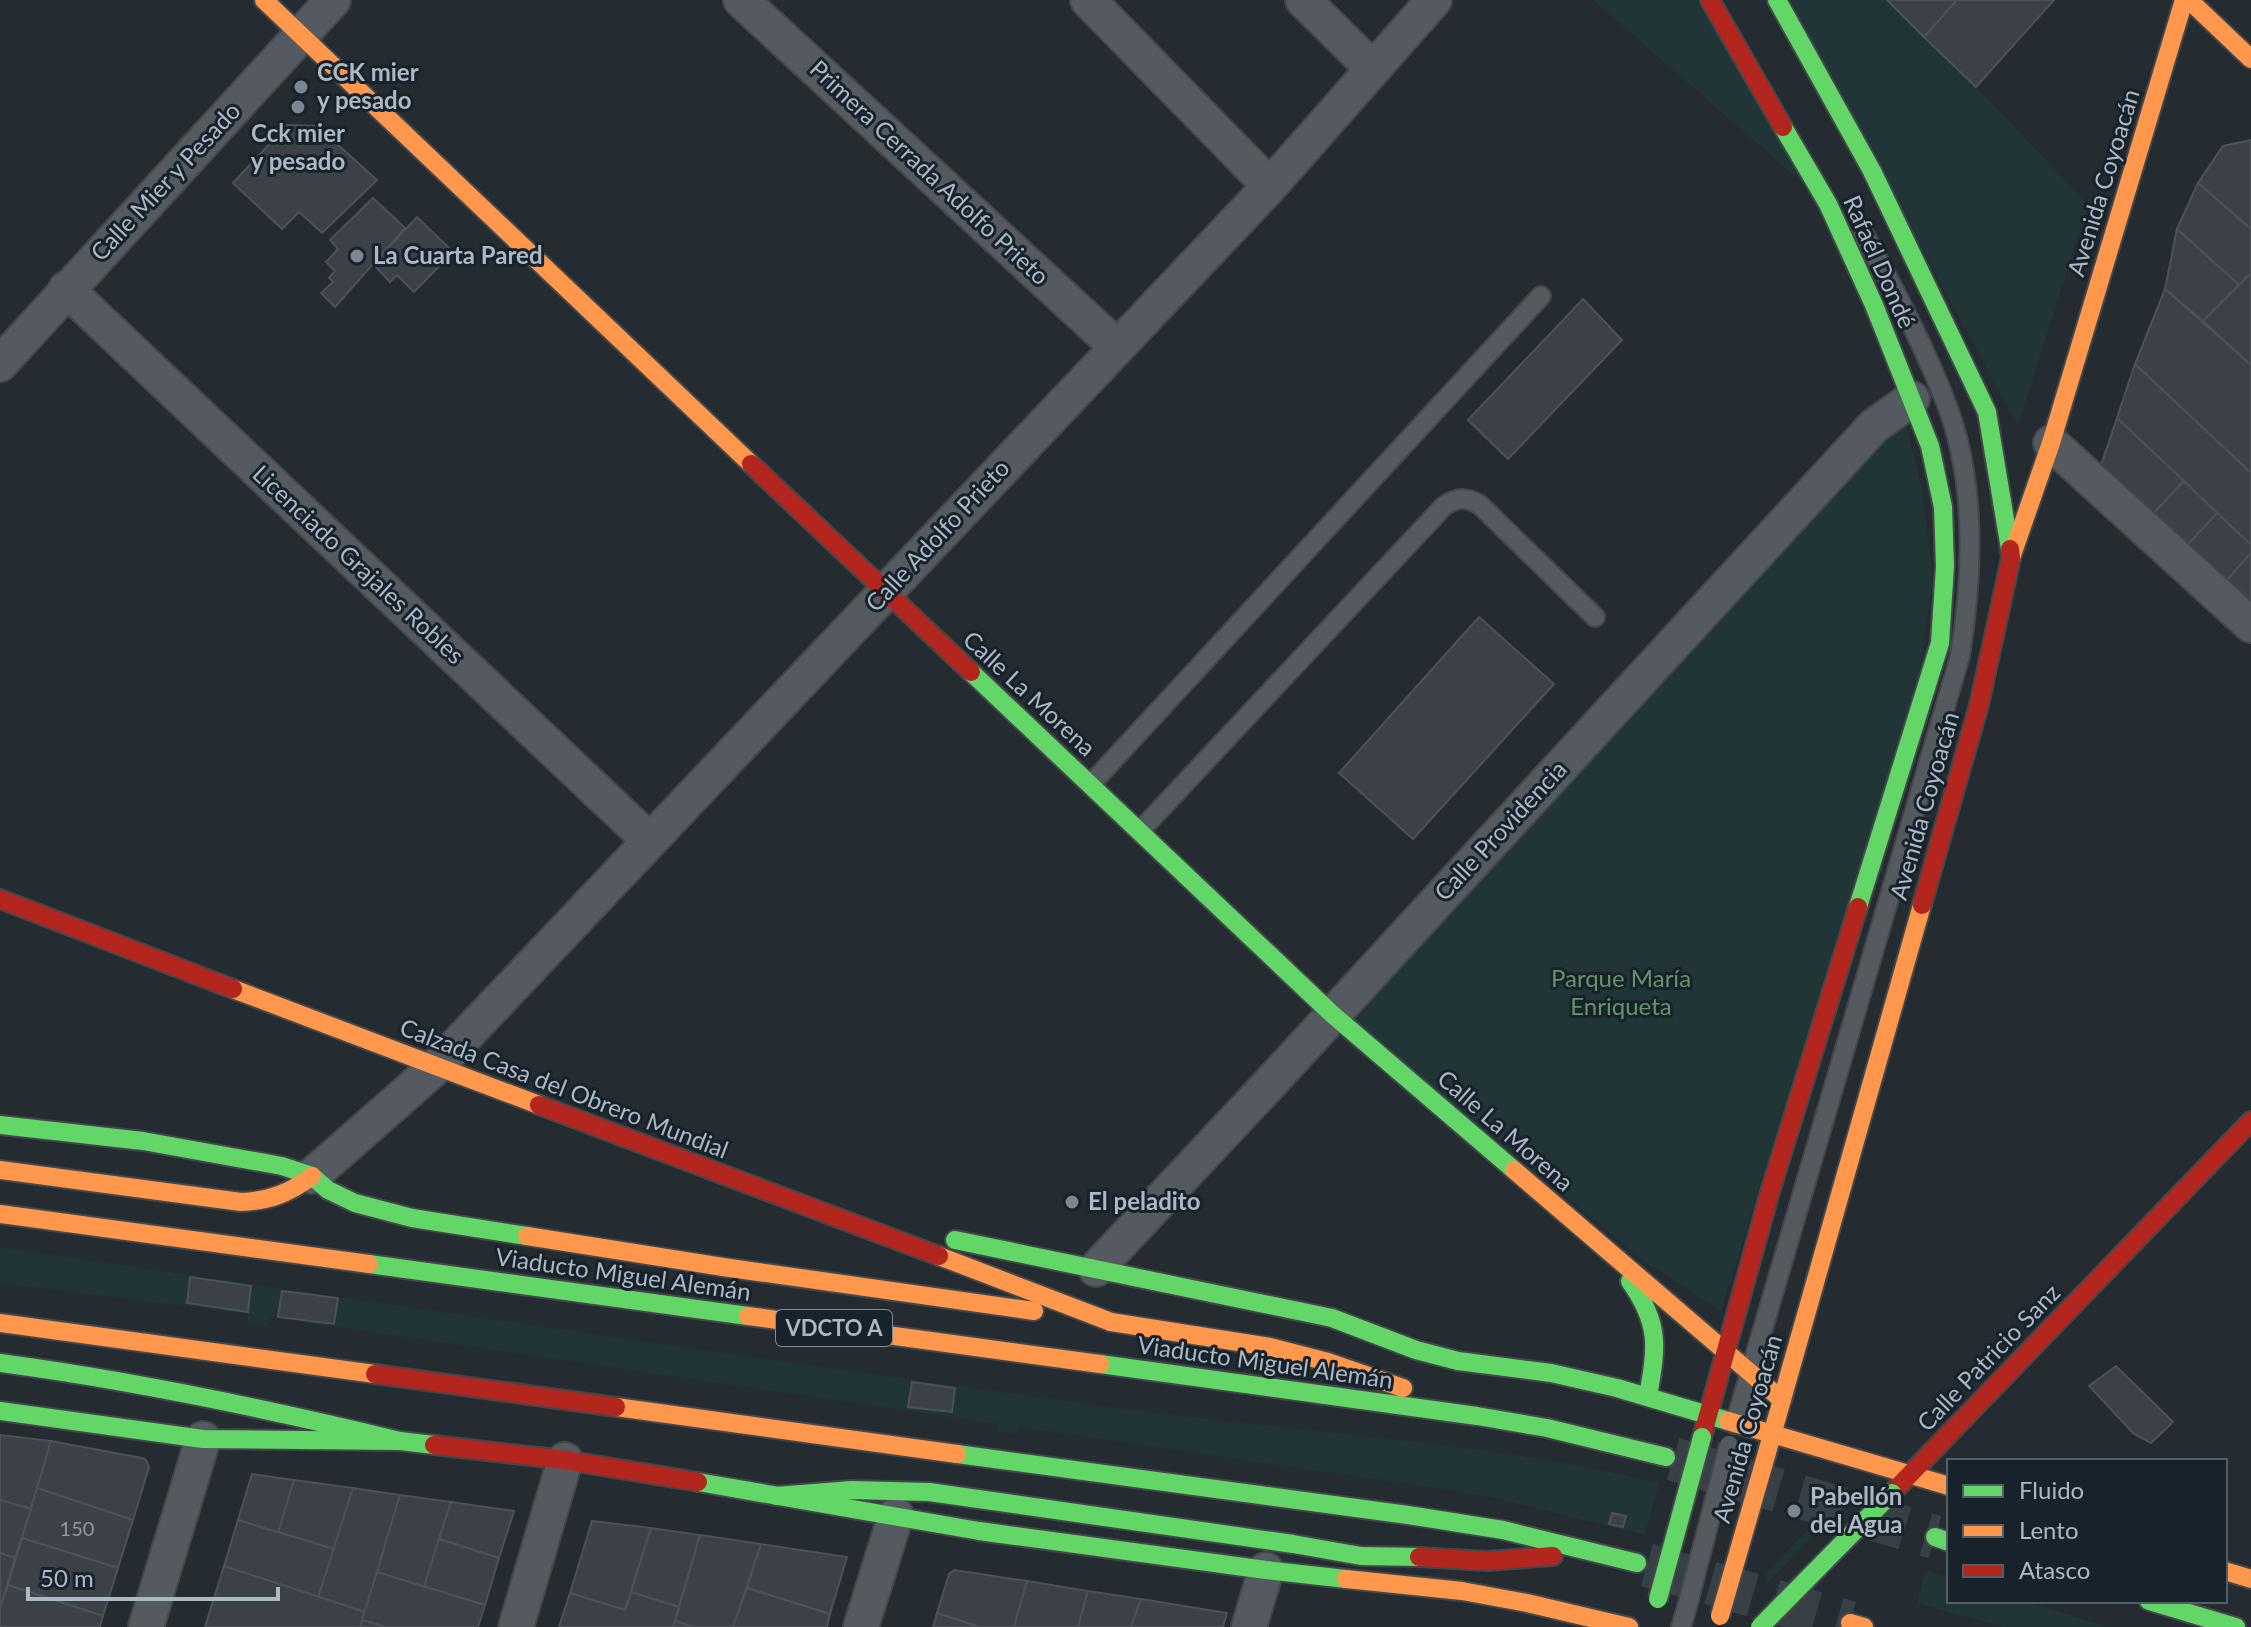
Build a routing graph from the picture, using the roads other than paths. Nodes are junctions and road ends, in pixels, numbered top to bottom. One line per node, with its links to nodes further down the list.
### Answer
1 (264, 0): 10 (main road, Calle La Morena)
2 (333, 0): 10 (street, Calle Mier y Pesado)
3 (741, 0): 17 (street, Primera Cerrada Adolfo Prieto)
4 (1088, 0): 14 (street)
5 (1303, 0): 12 (street)
6 (1434, 0): 12 (street, Calle Adolfo Prieto)
7 (1710, 0): 19 (main road, Rafaél Dondé)
8 (1777, 0): 21 (main road, Rafaél Dondé)
9 (2186, 0): 11 (main road); 20 (main road, Avenida Coyoacán)
10 (302, 35): 15 (street, Calle Mier y Pesado); 23 (main road, Calle La Morena)
11 (2245, 42)
12 (1373, 69): 14 (street, Calle Adolfo Prieto)
13 (1802, 124): 44 (lane)
14 (1270, 186): 17 (street, Calle Adolfo Prieto)
15 (66, 289): 18 (street, Calle Mier y Pesado); 28 (street, Licenciado Grajales Robles)
16 (1541, 296): 26 (lane)
17 (1117, 347): 23 (street, Calle Adolfo Prieto)
18 (0, 364)
19 (1912, 399): 22 (main road, Rafaél Dondé); 30 (street, Calle Providencia)
20 (2051, 443): 21 (main road, Avenida Coyoacán); 25 (street)
21 (2011, 558): 46 (main road, Avenida Coyoacán)
22 (1945, 566): 42 (main road, Avenida Coyoacán)
23 (885, 592): 26 (main road, Calle La Morena); 28 (street, Calle Adolfo Prieto)
24 (1595, 617): 27 (lane)
25 (2251, 625)
26 (1091, 784): 27 (main road, Calle La Morena)
27 (1140, 831): 30 (main road, Calle La Morena)
28 (650, 841): 31 (street, Calle Adolfo Prieto)
29 (0, 899): 31 (main road, Calzada Casa del Obrero Mundial)
30 (1332, 1014): 38 (main road, Calle La Morena); 39 (street, Calle Providencia)
31 (436, 1067): 35 (street, Calle Adolfo Prieto); 37 (main road, Calzada Casa del Obrero Mundial)
32 (2251, 1121): 56 (main road, Calle Patricio Sanz)
33 (0, 1125): 35 (main road, Viaducto Miguel Alemán)
34 (0, 1170): 35 (main road)
35 (312, 1176): 40 (main road, Viaducto Miguel Alemán)
36 (0, 1214): 49 (main road, Viaducto Miguel Alemán / VDCTO A)
37 (834, 1215): 39 (main road, Viaducto Miguel Alemán); 40 (main road, Calzada Casa del Obrero Mundial)
38 (1601, 1245): 42 (main road, Calle La Morena); 45 (main road)
39 (1096, 1269): 45 (main road, Viaducto Miguel Alemán)
40 (1111, 1322): 49 (main road)
41 (0, 1323): 60 (main road)
42 (1725, 1351): 44 (main road, Calle La Morena); 48 (main road, Avenida Coyoacán)
43 (0, 1363): 53 (main road)
44 (1748, 1371): 46 (main road, Calle La Morena); 50 (lane)
45 (1648, 1396): 48 (main road, Viaducto Miguel Alemán)
46 (1782, 1400): 51 (main road, Avenida Coyoacán)
47 (0, 1411): 52 (main road)
48 (1709, 1414): 50 (main road, Viaducto Miguel Alemán); 66 (main road, Avenida Coyoacán, bridge)
49 (1477, 1416): 54 (main road, Viaducto Miguel Alemán / VDCTO A)
50 (1735, 1422): 51 (main road, Viaducto Miguel Alemán); 73 (lane, bridge)
51 (1772, 1434): 56 (main road, Viaducto Miguel Alemán); 67 (main road, Avenida Coyoacán, bridge)
52 (203, 1439): 53 (main road); 68 (street)
53 (400, 1441): 55 (main road)
54 (1666, 1457)
55 (565, 1460): 58 (main road); 69 (street)
56 (1911, 1474): 57 (main road, Viaducto Miguel Alemán); 74 (main road, Calle Patricio Sanz, bridge)
57 (1947, 1485)
58 (776, 1496): 59 (main road); 60 (main road)
59 (896, 1515): 62 (main road); 70 (street)
60 (1599, 1552): 61 (main road)
61 (1637, 1563)
62 (1266, 1570): 71 (street); 72 (main road)
63 (2227, 1572): 64 (main road)
64 (2251, 1579)
65 (2156, 1603): 75 (main road)
66 (1656, 1606)
67 (1719, 1622)
68 (146, 1627)
69 (516, 1627)
70 (861, 1627)
71 (1249, 1627)
72 (1629, 1627)
73 (1681, 1627)
74 (1760, 1627)
75 (2236, 1627)

